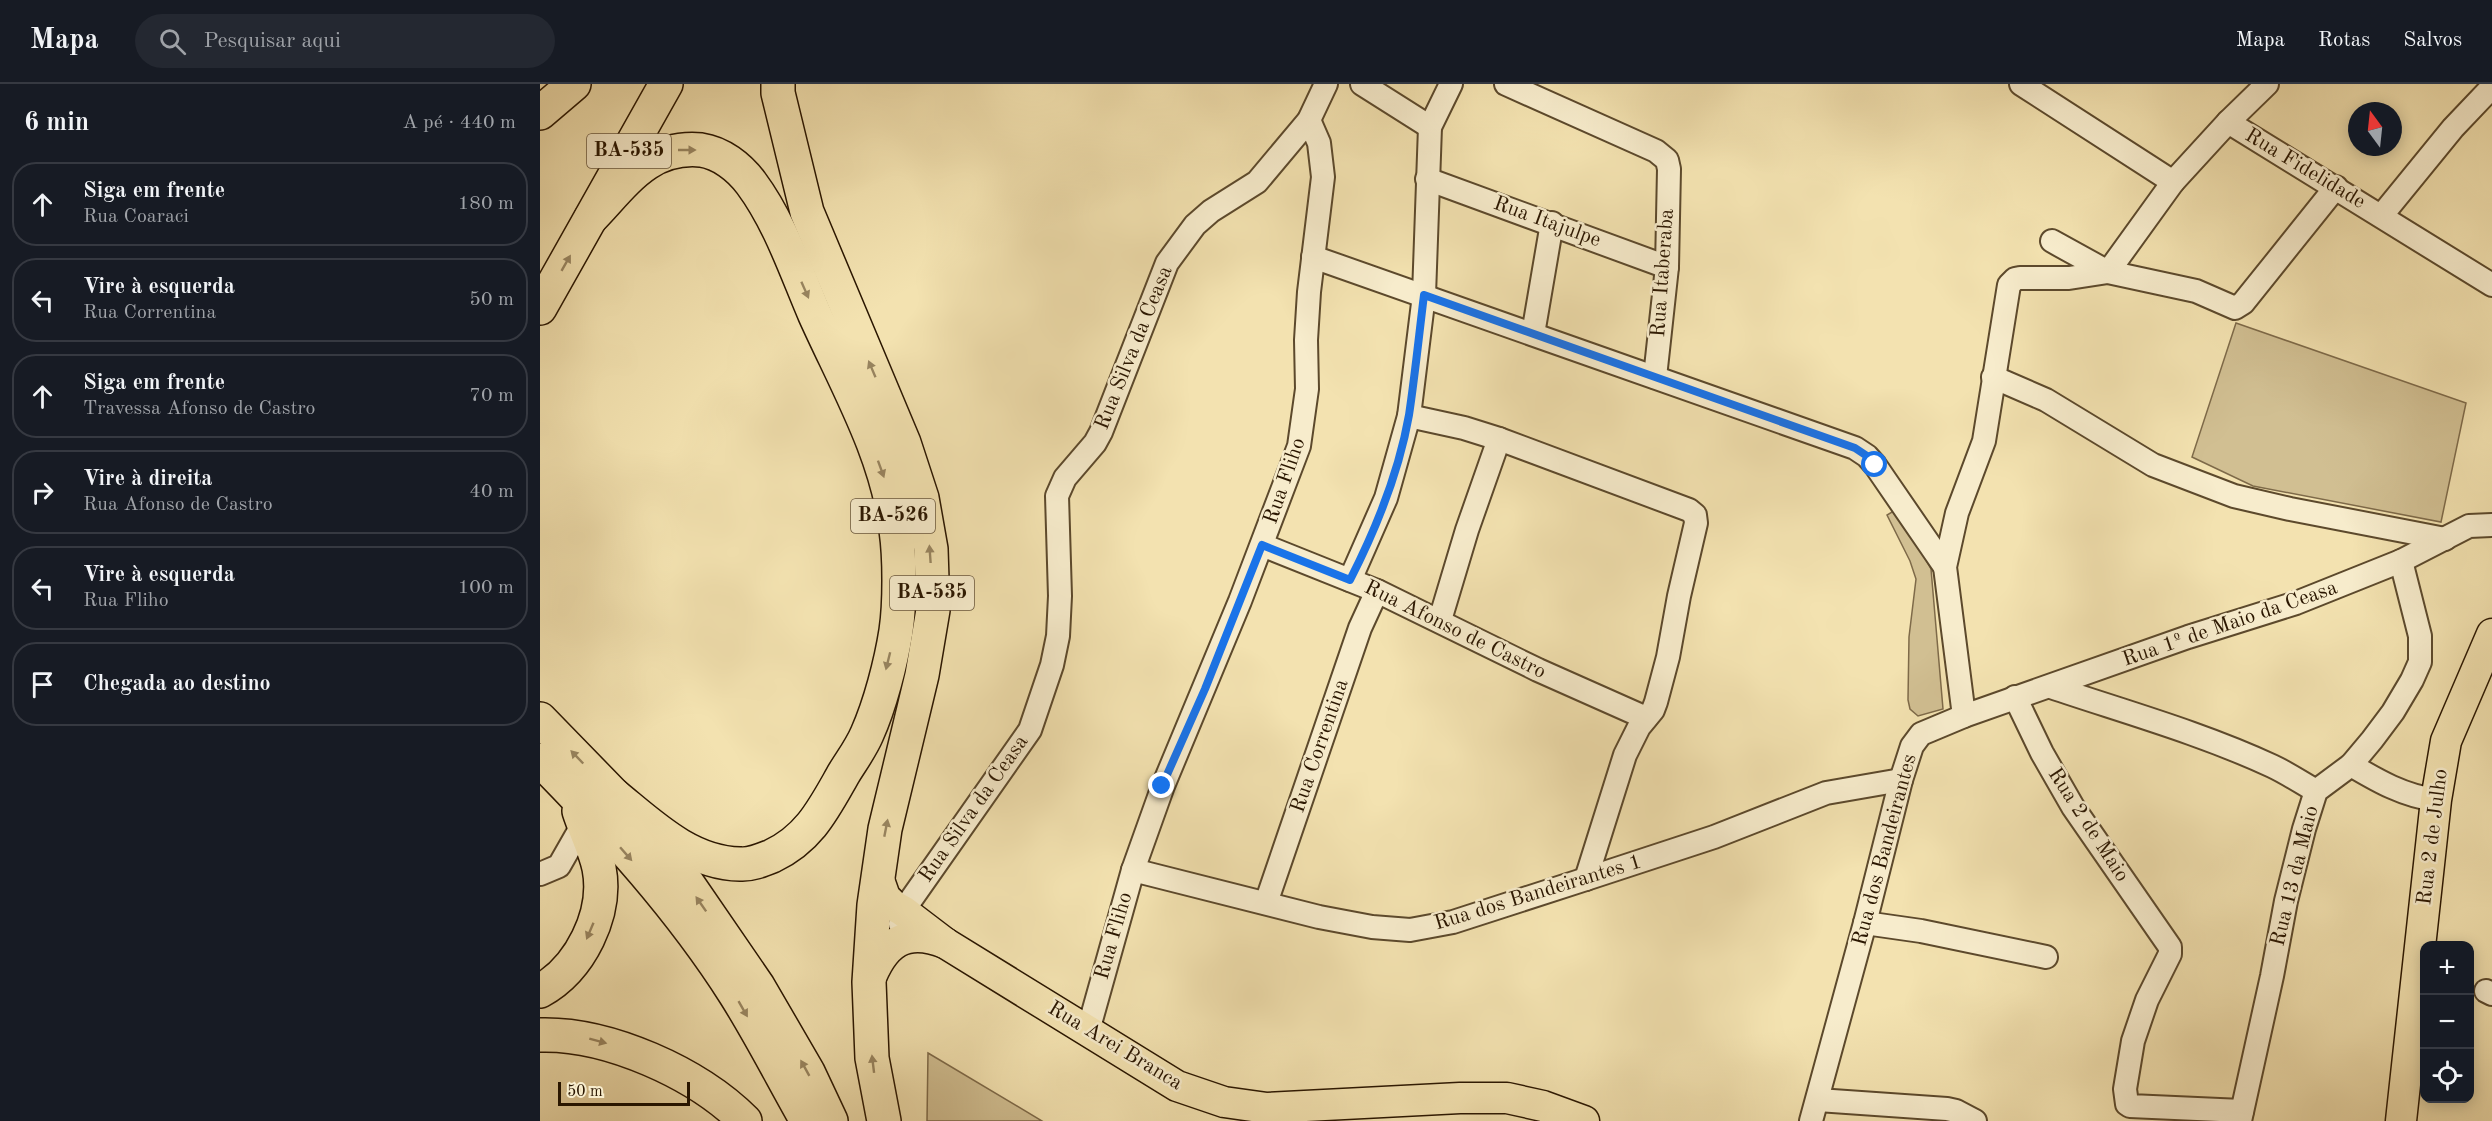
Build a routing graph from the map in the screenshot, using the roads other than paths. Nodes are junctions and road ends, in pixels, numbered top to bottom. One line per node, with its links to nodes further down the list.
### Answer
1 (574, 84): 12 (highway)
2 (642, 84): 24 (highway, BA-535)
3 (666, 84): 20 (highway, BA-535)
4 (778, 84): 58 (highway, BA-535, one-way to 4)
5 (1326, 84): 13 (street, Rua Silva da Ceasa)
6 (1362, 84): 15 (street)
7 (1451, 84): 15 (street)
8 (1506, 84): 25 (street, Rua Itaberaba)
9 (2021, 84): 17 (street)
10 (2268, 84): 14 (street)
11 (2492, 87): 19 (street, Rua Fidelidade)
12 (540, 112)
13 (1309, 120): 23 (street, Rua Fliho); 61 (street, Rua Silva da Ceasa)
14 (2228, 122): 17 (street); 18 (street, Rua Fidelidade)
15 (1430, 127): 16 (street)
16 (1427, 179): 21 (street, Rua Itajulpe); 28 (street)
17 (2173, 182): 26 (street)
18 (2336, 188): 19 (street, Rua Fidelidade); 26 (street)
19 (2382, 215): 27 (street, Rua Fidelidade)
20 (591, 218): 29 (highway, BA-535, one-way to 20); 53 (highway, BA-526, one-way to 53)
21 (1552, 223): 25 (street, Rua Itajulpe); 30 (street)
22 (2052, 241): 26 (street)
23 (1313, 257): 28 (street); 37 (street, Rua Fliho)
24 (540, 262)
25 (1667, 267): 31 (street, Rua Itaberaba)
26 (2108, 272): 32 (street)
27 (2492, 285)
28 (1424, 295): 30 (street); 33 (street)
29 (540, 308)
30 (1533, 334): 31 (street)
31 (1655, 377): 39 (street)
32 (1993, 377): 36 (street); 39 (street)
33 (1408, 416): 34 (street); 40 (street)
34 (1499, 439): 42 (street); 47 (street)
35 (2492, 525): 36 (street, Rua 1º de Maio da Ceasa)
36 (2445, 538): 38 (street, Rua 1º de Maio da Ceasa)
37 (1262, 545): 40 (street, Rua Afonso de Castro); 56 (street, Rua Fliho)
38 (2402, 561): 44 (street, Rua 1º de Maio da Ceasa); 50 (street, Rua 13 da Maio)
39 (1945, 567): 46 (street)
40 (1350, 580): 41 (street, Rua Afonso de Castro)
41 (1377, 591): 42 (street, Rua Afonso de Castro); 60 (street, Rua Correntina)
42 (1440, 620): 47 (street, Rua Afonso de Castro)
43 (2491, 639): 54 (main road, Rua 2 de Julho)
44 (2050, 687): 45 (street, Rua 1º de Maio da Ceasa); 52 (street)
45 (2015, 698): 46 (street, Rua 1º de Maio da Ceasa); 71 (street, Rua 2 de Maio)
46 (1964, 716): 51 (street, Rua dos Bandeirantes)
47 (1646, 718): 59 (street)
48 (540, 719): 53 (highway, BA-526, one-way to 48)
49 (540, 760): 55 (highway)
50 (2351, 765): 52 (street, Rua 13 da Maio); 54 (street)
51 (1901, 780): 59 (street, Rua dos Bandeirantes 1); 62 (street, Rua dos Bandeirantes)
52 (2316, 791): 71 (street, Rua 13 da Maio)
53 (614, 795): 74 (highway, BA-526, one-way to 53)
54 (2436, 800): 78 (main road, Rua 2 de Julho)
55 (578, 809): 57 (street); 67 (highway, one-way to 67); 73 (highway, one-way to 73)
56 (1133, 870): 60 (street, Rua dos Bandeirantes 1); 68 (street, Rua Fliho)
57 (540, 874)
58 (878, 877): 61 (main road, Rua Arei Branca); 66 (highway, BA-535)
59 (1586, 879): 60 (street, Rua dos Bandeirantes 1)
60 (1266, 903)
61 (903, 911): 63 (street, Rua Silva da Ceasa); 64 (main road, Rua Arei Branca)
62 (1865, 922): 65 (street); 70 (street, Rua dos Bandeirantes)
63 (896, 941): 64 (main road, Rua Arei Branca); 66 (main road)
64 (945, 943): 68 (main road, Rua Arei Branca)
65 (2046, 957)
66 (869, 982): 75 (highway, BA-535, one-way to 66)
67 (540, 991)
68 (1088, 1031): 76 (main road, Rua Arei Branca)
69 (540, 1035): 72 (highway, one-way to 72)
70 (1815, 1111): 77 (street)
71 (2241, 1116)
72 (745, 1121)
73 (807, 1121)
74 (831, 1121)
75 (884, 1121)
76 (1584, 1121)
77 (1976, 1121)
78 (2401, 1121)

